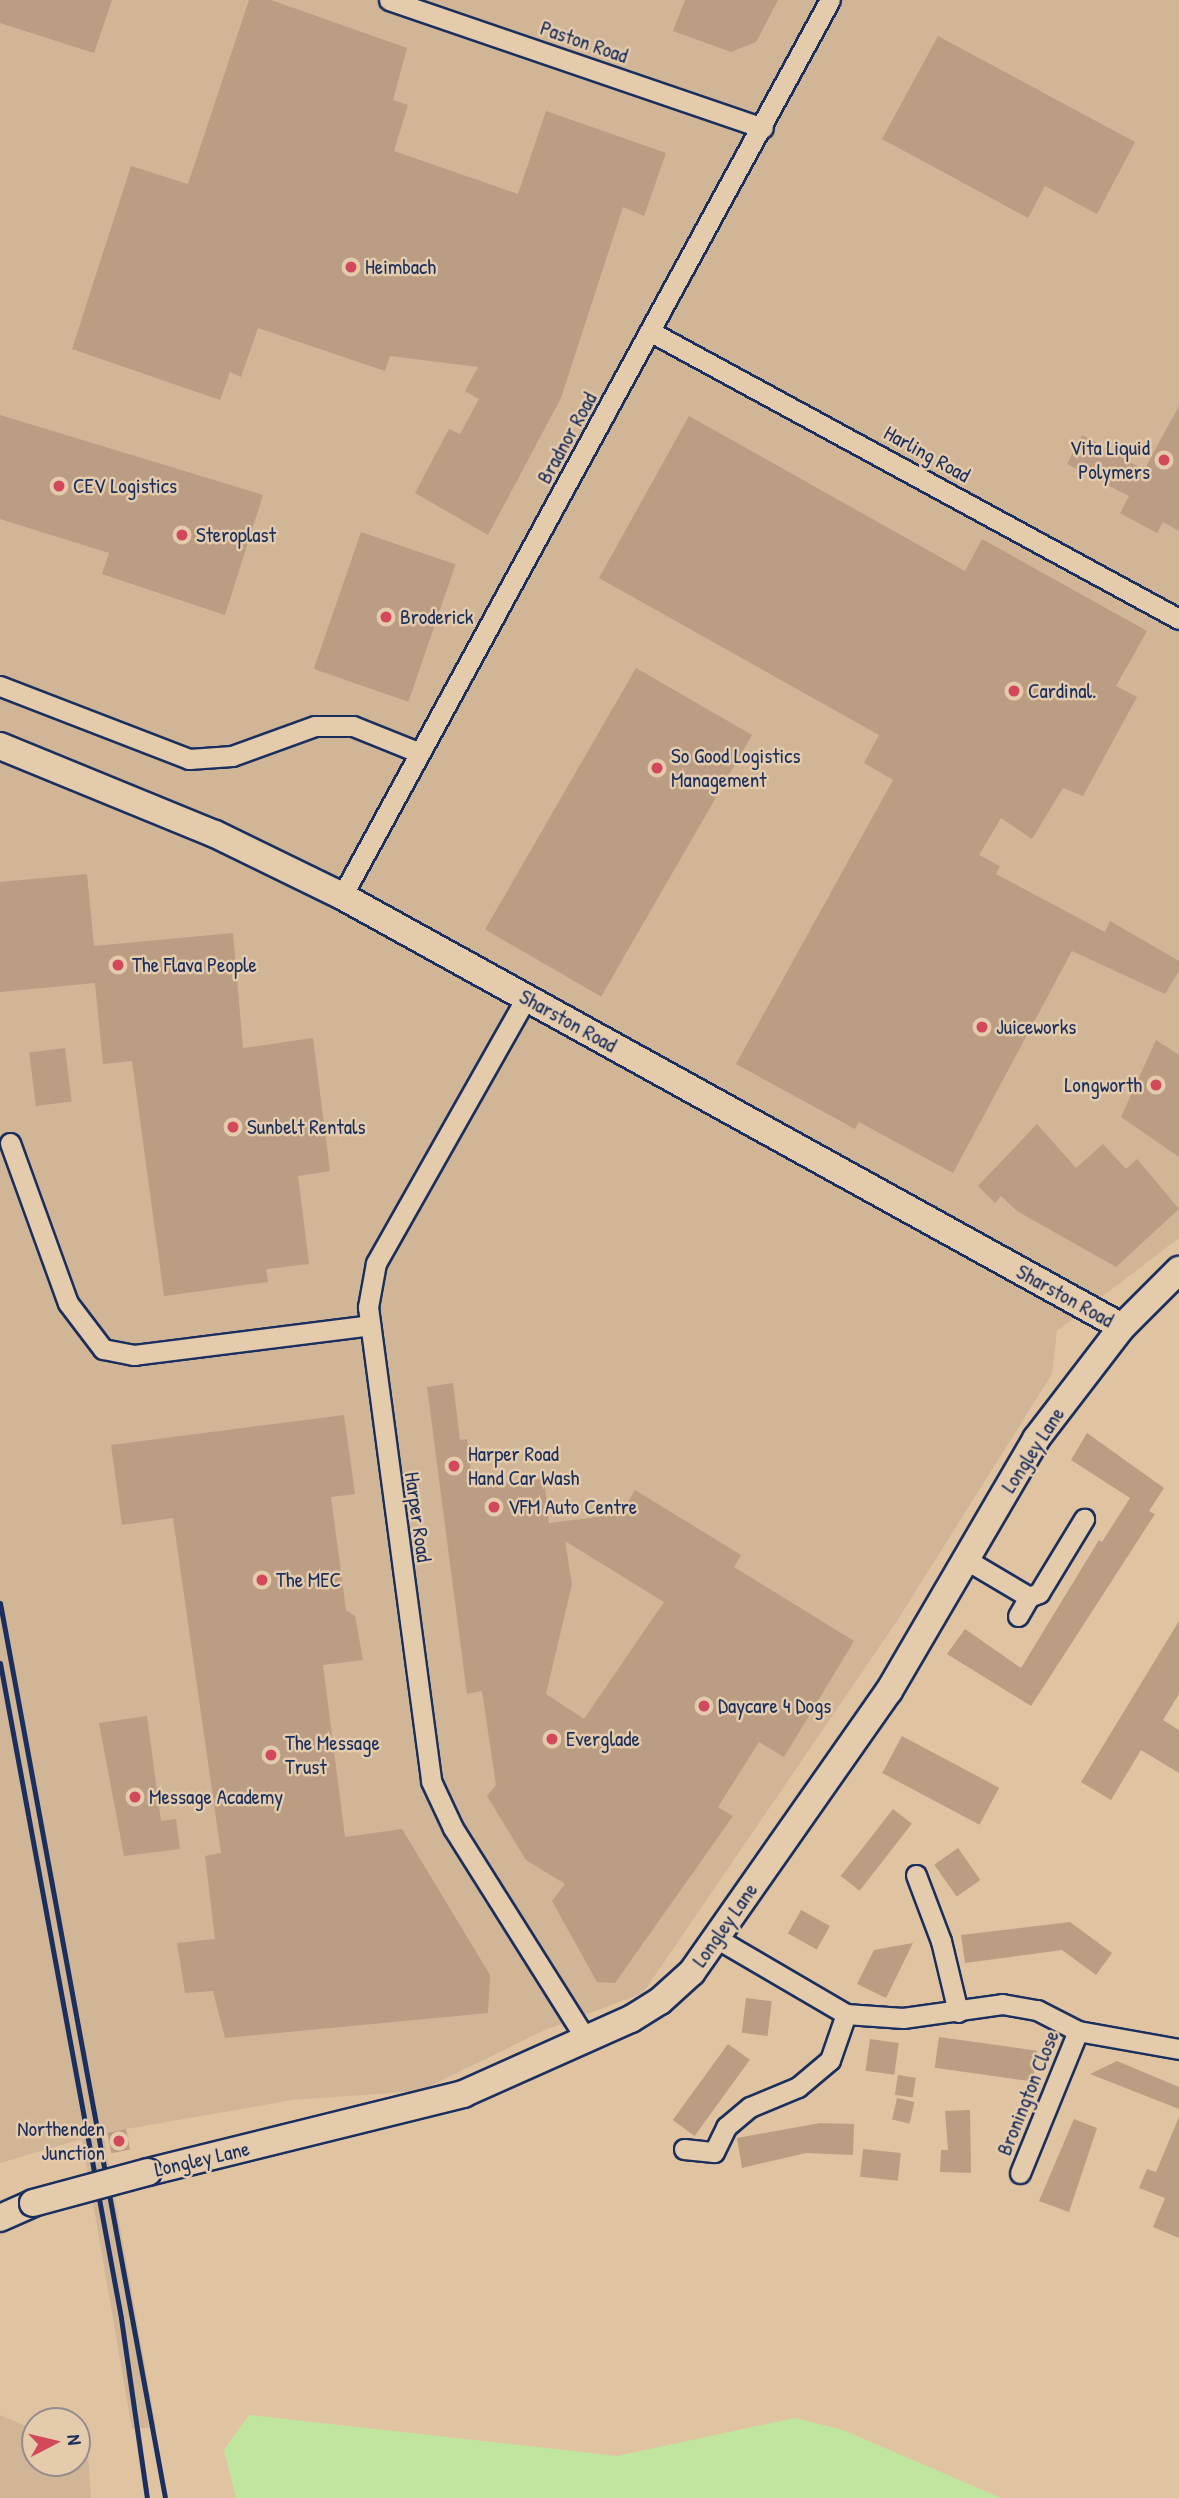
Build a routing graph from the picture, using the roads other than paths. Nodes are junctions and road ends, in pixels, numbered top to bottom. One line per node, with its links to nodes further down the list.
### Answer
1 (389, 0): 3 (street, Paston Road)
2 (830, 0): 3 (street, Bradnor Road)
3 (763, 128): 4 (street, Bradnor Road)
4 (651, 332): 5 (street, Harling Road); 8 (street, Bradnor Road)
5 (1179, 619)
6 (0, 687): 8 (street)
7 (0, 746): 9 (main road, Sharston Road)
8 (420, 753): 9 (street, Bradnor Road)
9 (342, 896): 10 (main road, Sharston Road)
10 (526, 998): 13 (street, Harper Road); 14 (main road, Sharston Road)
11 (10, 1143): 13 (street)
12 (1179, 1270): 14 (main road, Longley Lane)
13 (370, 1325): 24 (street, Harper Road)
14 (1122, 1327): 16 (main road, Longley Lane)
15 (1084, 1520): 17 (street)
16 (965, 1559): 17 (street); 20 (main road, Longley Lane)
17 (1029, 1597): 18 (street)
18 (1018, 1616)
19 (916, 1875): 21 (street)
20 (716, 1938): 22 (street, Bronington Close); 24 (main road, Longley Lane)
21 (958, 2012): 22 (street, Bronington Close); 23 (street, Bronington Close)
22 (846, 2014): 26 (street)
23 (1078, 2031): 25 (street, Bronington Close); 27 (street, Bronington Close)
24 (586, 2039): 28 (main road, Longley Lane, bridge)
25 (1179, 2049)
26 (684, 2149)
27 (1020, 2173)
28 (0, 2218)

